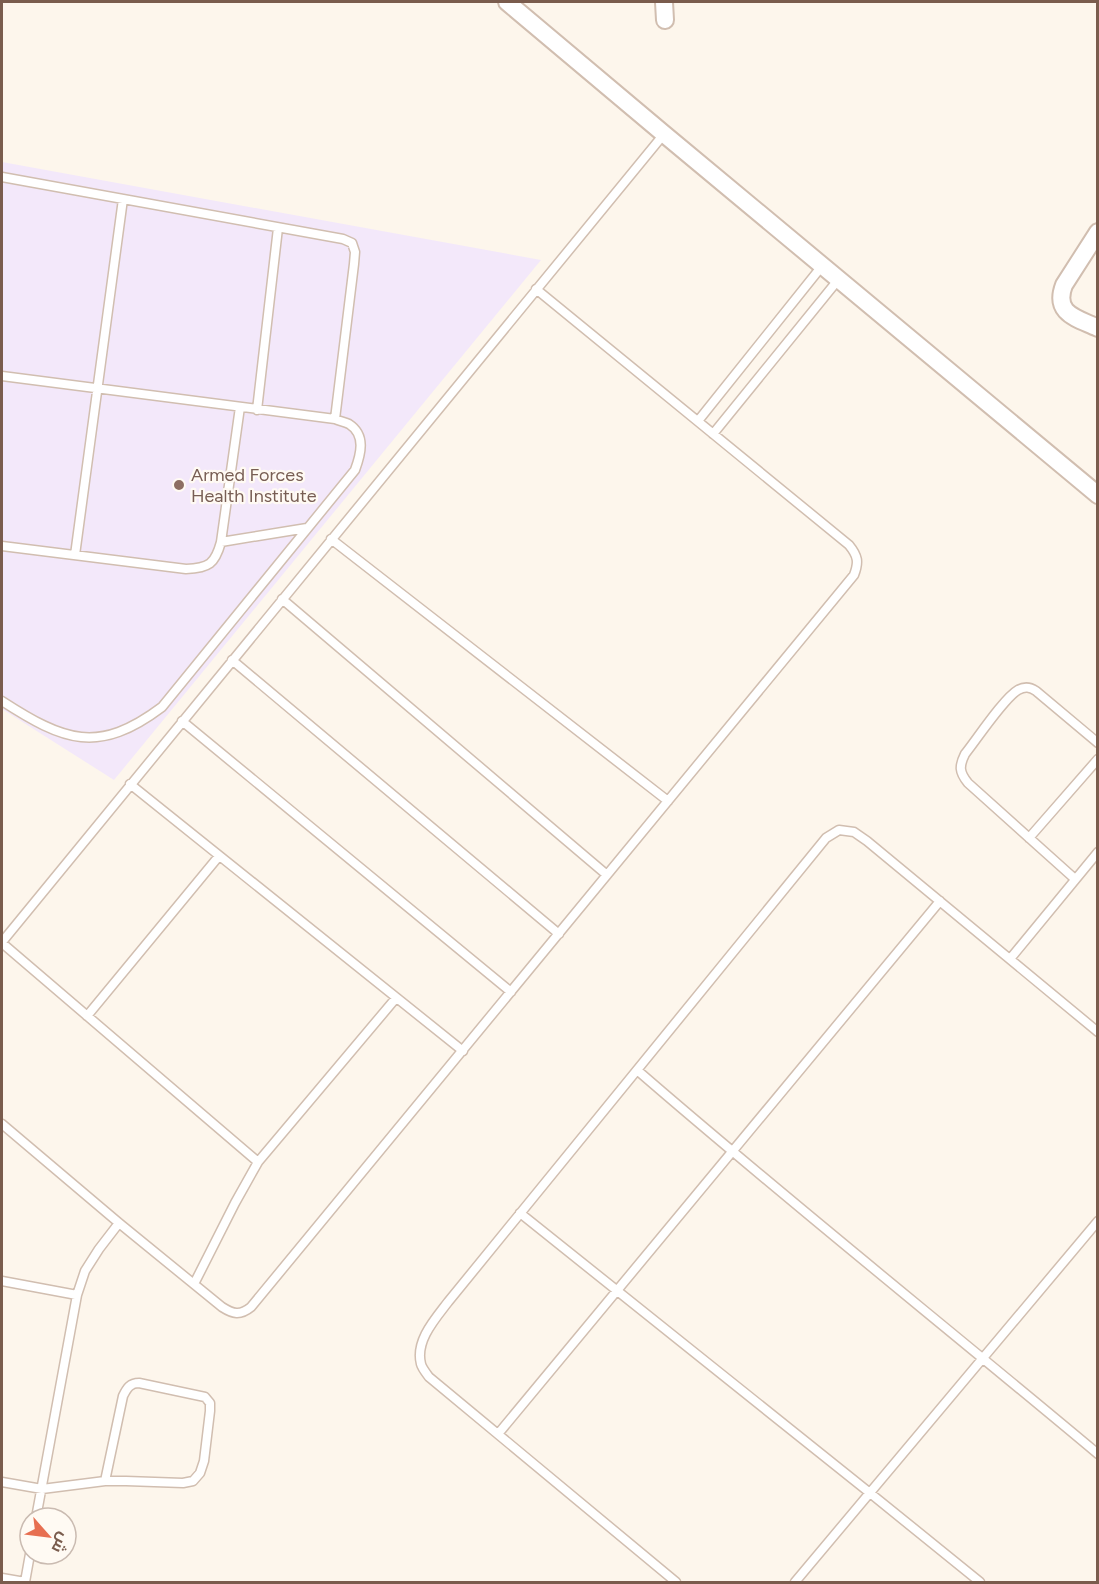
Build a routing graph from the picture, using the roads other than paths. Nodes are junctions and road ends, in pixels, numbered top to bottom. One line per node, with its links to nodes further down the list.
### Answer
1 (507, 2): 4 (street)
2 (664, 2): 3 (street)
3 (666, 20)
4 (664, 134): 9 (street); 11 (lane)
5 (2, 177): 6 (lane)
6 (123, 199): 7 (lane); 14 (lane)
7 (278, 228): 16 (lane); 17 (lane)
8 (1098, 232): 12 (street)
9 (822, 266): 10 (street); 18 (lane)
10 (838, 280): 19 (lane); 20 (street)
11 (536, 289): 18 (lane); 22 (lane)
12 (1098, 328)
13 (2, 376): 14 (lane)
14 (98, 389): 15 (lane); 25 (lane)
15 (240, 407): 16 (lane); 23 (lane)
16 (257, 410): 17 (lane)
17 (335, 420): 21 (lane)
18 (698, 421): 19 (lane)
19 (713, 434): 33 (lane)
20 (1098, 495)
21 (307, 528): 23 (lane); 28 (lane)
22 (331, 539): 26 (lane); 33 (lane)
23 (221, 542): 25 (lane)
24 (2, 546): 25 (lane)
25 (75, 555)
26 (282, 599): 27 (lane); 37 (lane)
27 (232, 660): 29 (lane); 40 (lane)
28 (2, 700)
29 (182, 721): 32 (lane); 43 (lane)
30 (1098, 743): 34 (lane)
31 (1098, 759): 34 (lane)
32 (130, 784): 36 (lane); 41 (lane)
33 (668, 801): 37 (lane)
34 (1029, 838): 38 (lane)
35 (1098, 852): 38 (lane)
36 (219, 856): 44 (lane); 45 (lane)
37 (607, 875): 40 (lane)
38 (1076, 879): 42 (lane)
39 (940, 901): 42 (lane); 48 (lane); 50 (lane)
40 (559, 934): 43 (lane)
41 (2, 942): 45 (lane)
42 (1010, 959): 46 (lane)
43 (511, 992): 47 (lane)
44 (396, 998): 47 (lane); 51 (lane)
45 (87, 1016): 51 (lane)
46 (1098, 1032)
47 (463, 1051): 56 (lane)
48 (637, 1070): 50 (lane); 52 (lane)
49 (2, 1124): 54 (lane)
50 (732, 1152): 57 (lane); 59 (lane)
51 (258, 1162): 56 (lane)
52 (520, 1213): 57 (lane); 60 (lane)
53 (1098, 1221): 59 (lane)
54 (119, 1223): 56 (lane); 58 (lane)
55 (2, 1281): 58 (lane)
56 (194, 1284)
57 (618, 1290): 60 (lane); 65 (lane)
58 (77, 1295): 64 (lane)
59 (983, 1358): 61 (lane); 65 (lane)
60 (498, 1434): 70 (lane)
61 (1098, 1454)
62 (105, 1481): 62 (lane); 64 (lane)
63 (2, 1482): 64 (lane)
64 (42, 1489): 66 (lane)
65 (870, 1492): 71 (lane); 72 (lane)
66 (38, 1506)
67 (28, 1566): 69 (lane)
68 (2, 1578): 69 (lane)
69 (25, 1582)
70 (676, 1582)
71 (795, 1582)
72 (980, 1582)

